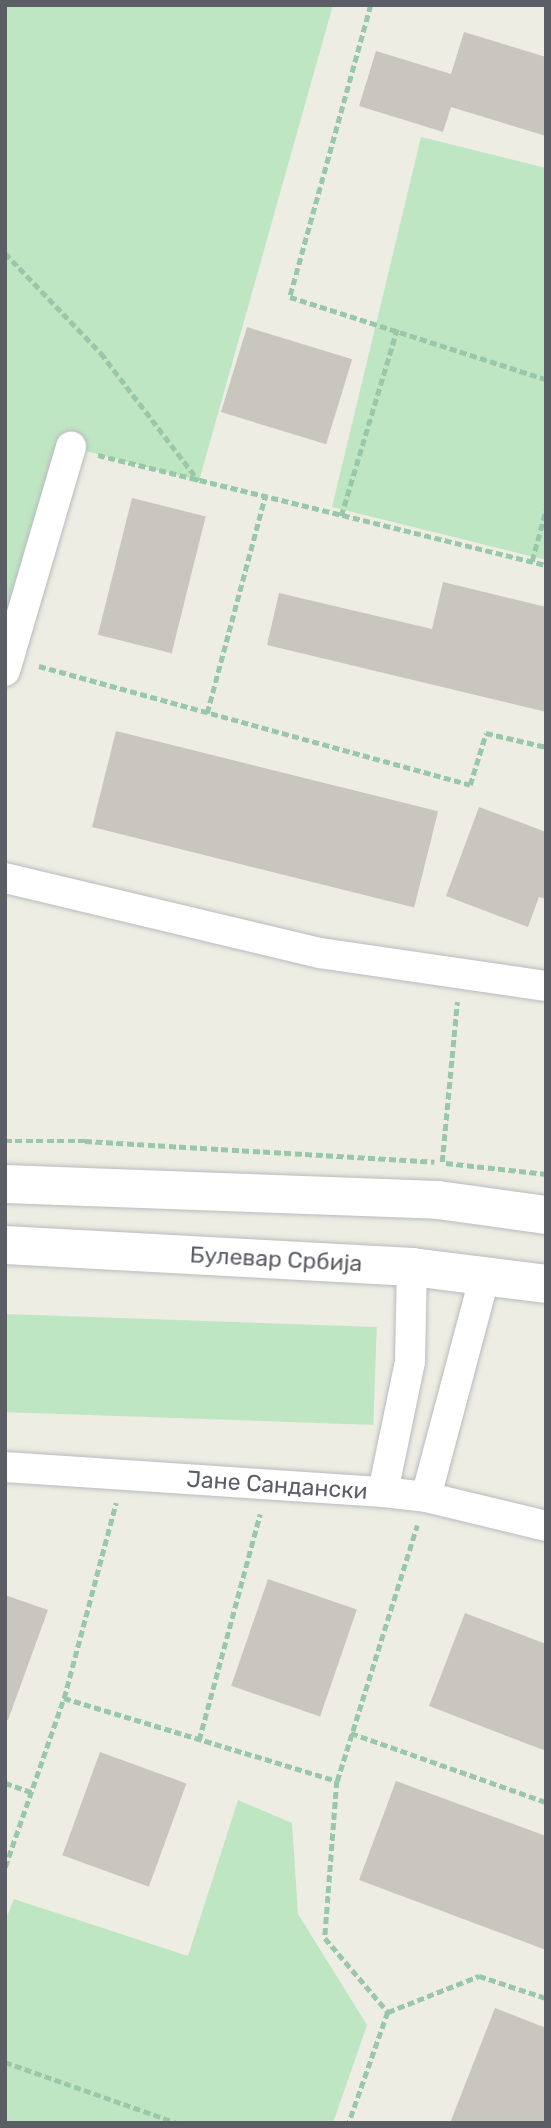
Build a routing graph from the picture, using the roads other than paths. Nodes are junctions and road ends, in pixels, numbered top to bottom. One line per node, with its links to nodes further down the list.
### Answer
1 (71, 447): 2 (street)
2 (5, 671)
3 (5, 878): 4 (street)
4 (546, 986)
5 (5, 1184): 6 (street)
6 (546, 1215)
7 (5, 1245): 8 (street, Булевар Србија)
8 (412, 1267): 9 (street, Булевар Србија); 12 (street)
9 (485, 1275): 10 (street, Булевар Србија); 13 (street)
10 (546, 1284)
11 (5, 1466): 12 (street, Јане Сандански)
12 (383, 1492): 13 (street, Јане Сандански)
13 (426, 1497): 14 (street, Јане Сандански)
14 (546, 1526)

